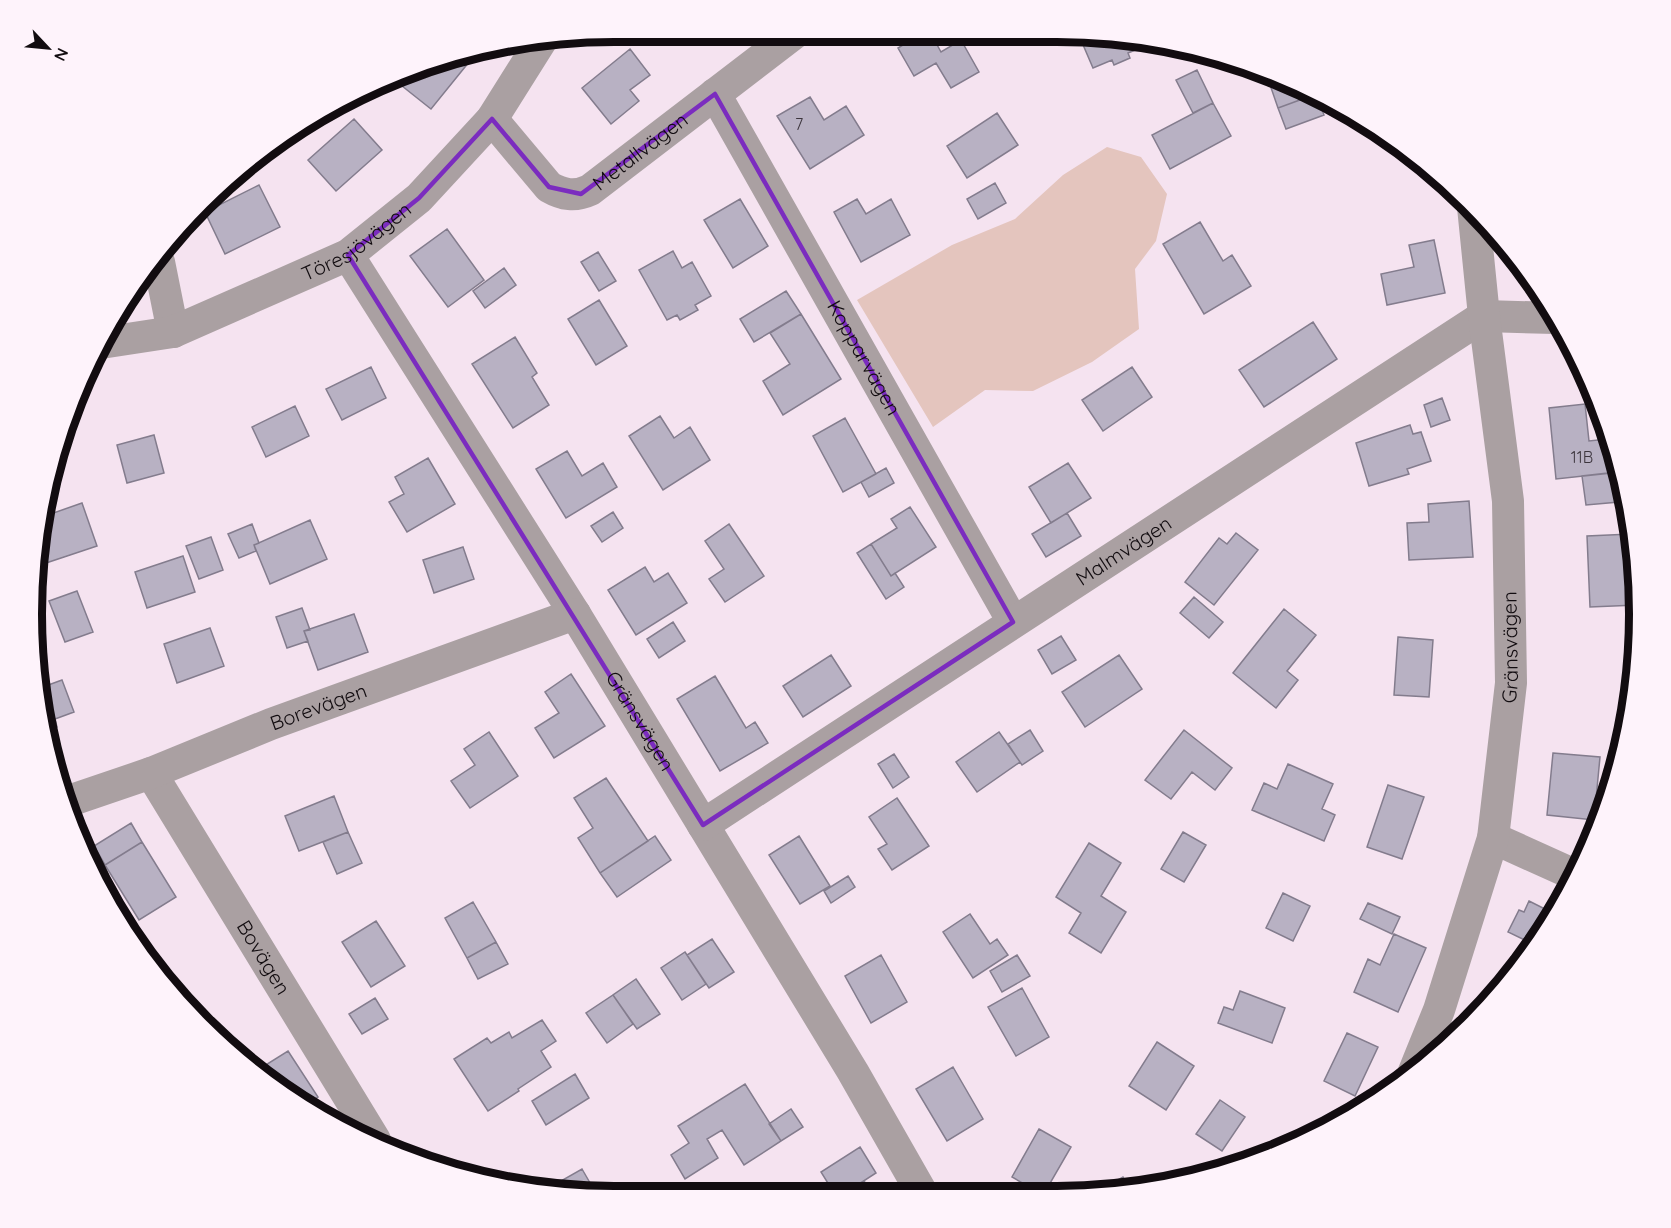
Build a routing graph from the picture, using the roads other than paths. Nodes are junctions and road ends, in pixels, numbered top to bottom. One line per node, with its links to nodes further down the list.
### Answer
1 (783, 42): 3 (street, Metallvägen)
2 (537, 47): 4 (street, Töresjövägen)
3 (715, 94): 4 (street, Metallvägen); 13 (street, Kopparvägen)
4 (492, 119): 6 (street, Töresjövägen)
5 (1475, 224): 8 (street, Gränsvägen)
6 (348, 255): 10 (street, Töresjövägen); 12 (street, Gränsvägen)
7 (160, 266): 10 (street)
8 (1484, 316): 9 (street); 13 (street, Malmvägen); 17 (street, Gränsvägen)
9 (1546, 318)
10 (173, 332): 11 (street, Töresjövägen)
11 (112, 341)
12 (575, 614): 14 (street, Borevägen); 16 (street, Gränsvägen)
13 (1013, 622): 16 (street, Malmvägen)
14 (151, 773): 15 (street, Borevägen); 20 (street, Bovägen)
15 (73, 800)
16 (703, 825): 21 (street, Gränsvägen)
17 (1492, 838): 18 (street); 19 (street, Gränsvägen)
18 (1568, 871)
19 (1421, 1055)
20 (369, 1131)
21 (918, 1186)

